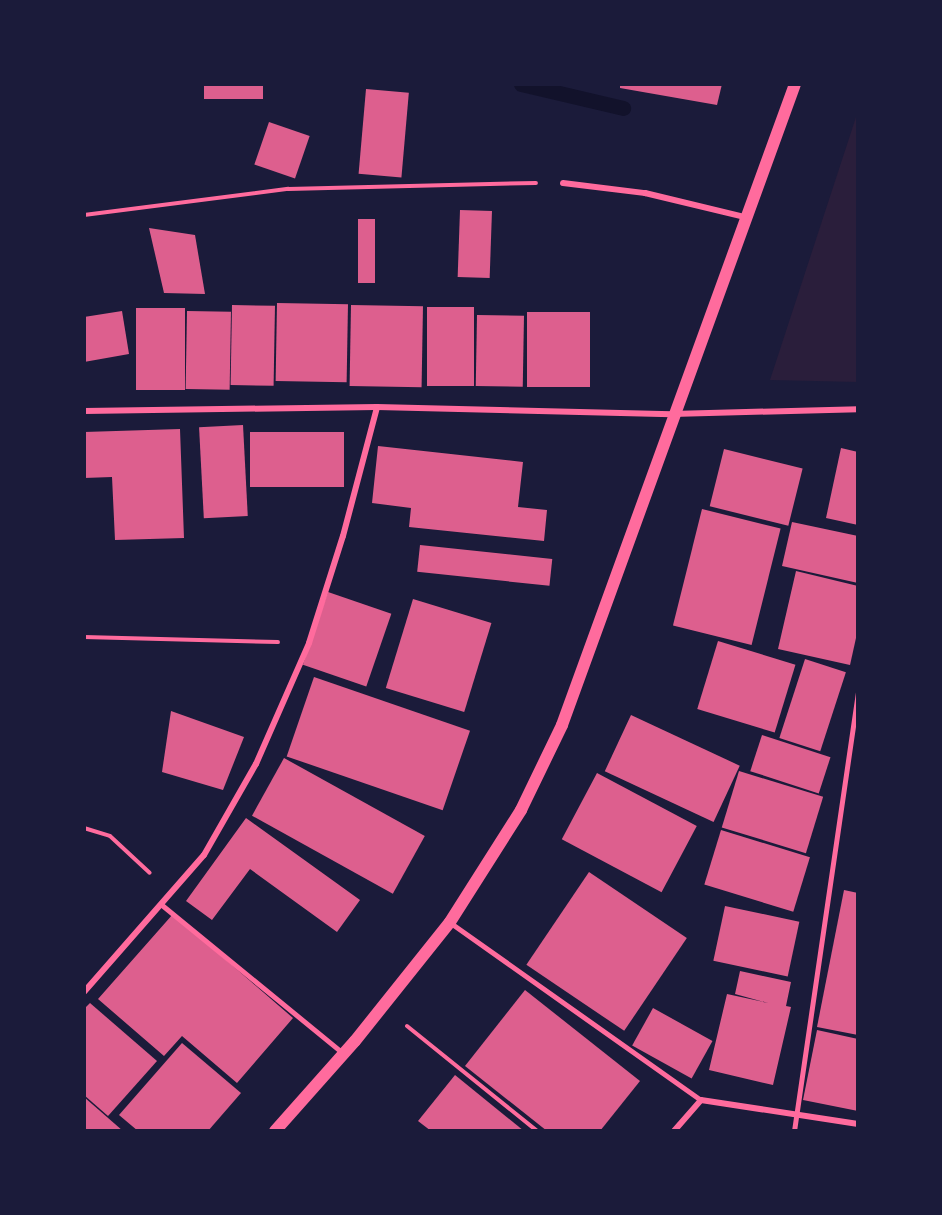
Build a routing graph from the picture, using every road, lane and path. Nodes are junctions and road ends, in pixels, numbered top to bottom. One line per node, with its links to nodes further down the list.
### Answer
1 (795, 84): 4 (main road)
2 (563, 183): 3 (path); 4 (street)
3 (84, 215)
4 (745, 217): 8 (main road)
5 (376, 407): 7 (street); 8 (street); 10 (street)
6 (858, 409): 8 (street)
7 (84, 411)
8 (672, 414): 16 (main road)
9 (84, 637): 10 (path)
10 (309, 643): 14 (street)
11 (858, 693): 12 (lane)
12 (857, 708): 21 (lane)
13 (84, 828): 14 (path)
14 (173, 893): 15 (street)
15 (161, 904): 17 (street); 19 (lane)
16 (450, 922): 18 (main road); 20 (lane)
17 (84, 992)
18 (383, 1006): 19 (main road); 24 (path)
19 (344, 1054): 23 (main road)
20 (701, 1100): 21 (street); 25 (street)
21 (796, 1114): 22 (street); 26 (lane)
22 (858, 1124)
23 (275, 1131)
24 (537, 1131)
25 (674, 1131)
26 (794, 1131)

